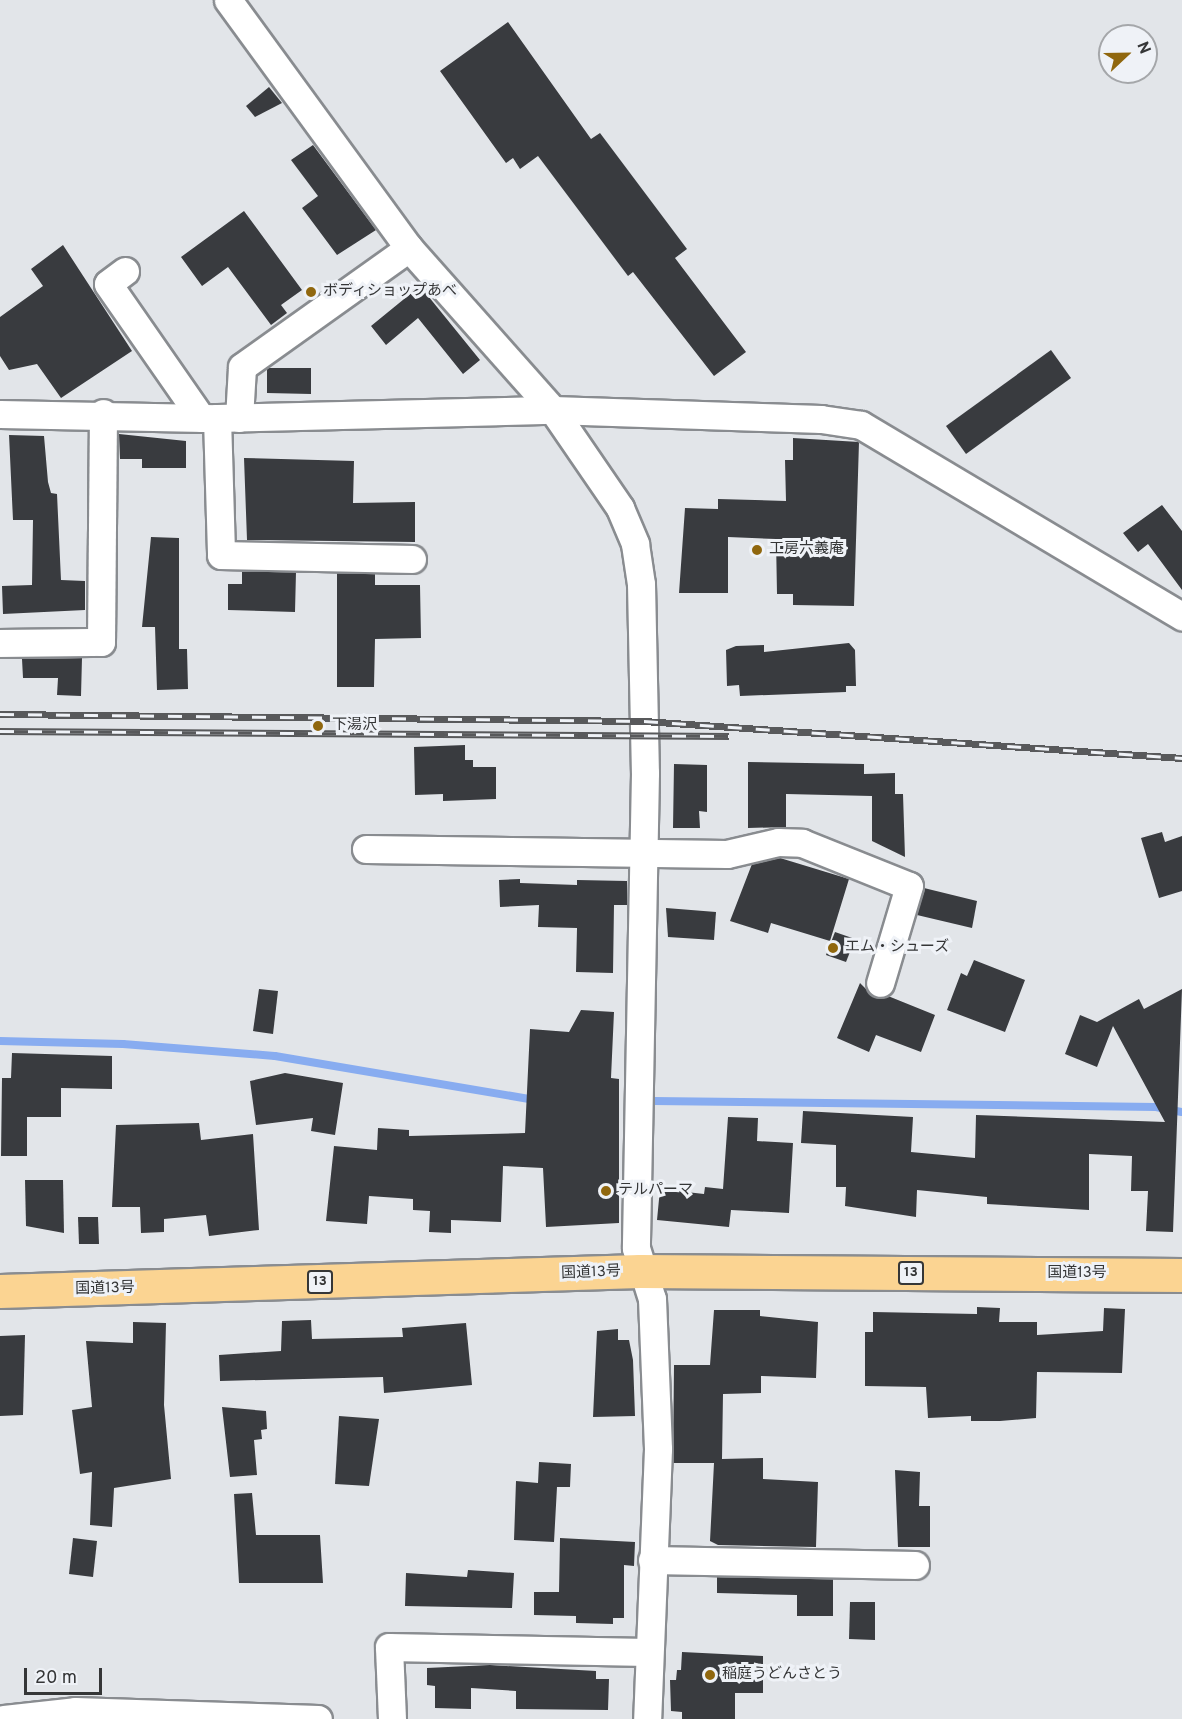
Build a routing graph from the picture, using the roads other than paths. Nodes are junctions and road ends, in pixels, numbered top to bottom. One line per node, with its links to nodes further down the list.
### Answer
1 (228, 0): 2 (street)
2 (409, 248): 4 (street); 7 (street)
3 (125, 271): 7 (street)
4 (553, 410): 7 (street); 9 (street); 12 (street)
5 (103, 412): 6 (street); 7 (street); 10 (street)
6 (0, 414)
7 (219, 418): 8 (street)
8 (412, 559)
9 (1182, 616)
10 (0, 643)
11 (366, 849): 12 (street)
12 (644, 853): 13 (street); 14 (street)
13 (880, 983)
14 (640, 1271): 15 (highway, 国道13号 / 13); 16 (highway, 国道13号 / 13); 17 (street)
15 (1182, 1275)
16 (0, 1291)
17 (652, 1560): 18 (street); 19 (street)
18 (915, 1565)
19 (647, 1652): 22 (street); 23 (street)
20 (4, 1719): 21 (street)
21 (318, 1719)
22 (392, 1719)
23 (647, 1719)

